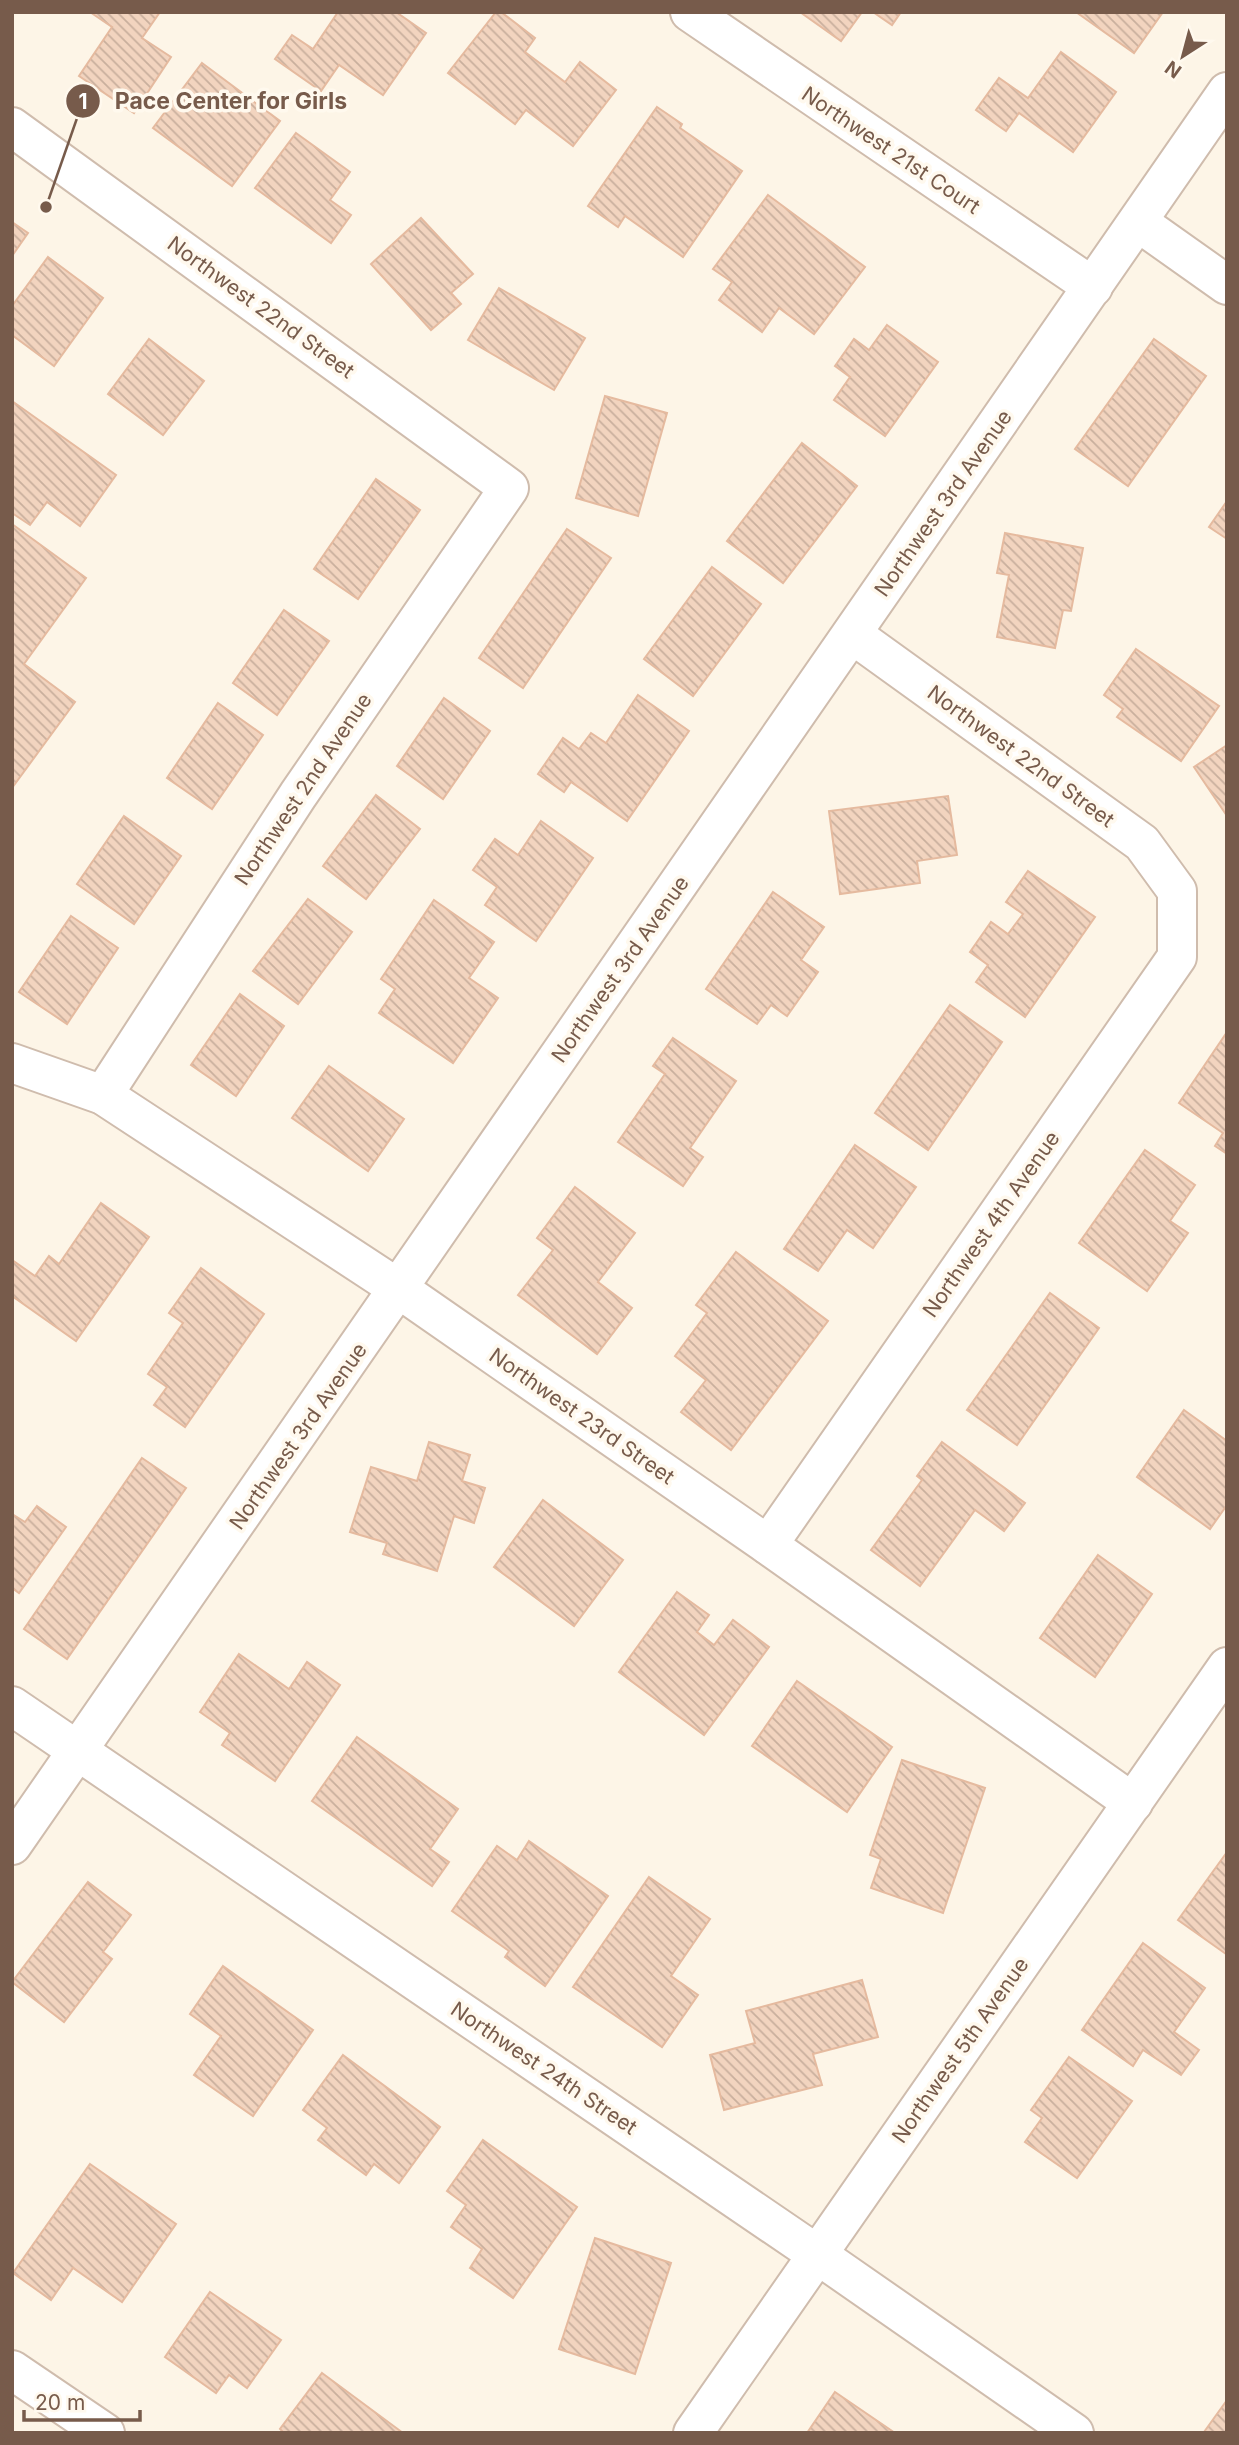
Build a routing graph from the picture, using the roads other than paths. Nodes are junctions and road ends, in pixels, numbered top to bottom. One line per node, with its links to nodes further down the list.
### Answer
1 (690, 12): 6 (street, Northwest 21st Court)
2 (1227, 92): 4 (street, Northwest 3rd Avenue)
3 (12, 127): 7 (street, Northwest 22nd Street)
4 (1138, 222): 5 (street); 6 (street, Northwest 3rd Avenue)
5 (1227, 285)
6 (1093, 287): 8 (street, Northwest 3rd Avenue)
7 (509, 488): 11 (street, Northwest 2nd Avenue)
8 (852, 634): 9 (street, Northwest 22nd Street); 12 (street, Northwest 3rd Avenue)
9 (1177, 891): 13 (street, Northwest 4th Avenue)
10 (12, 1063): 11 (street, Northwest 23rd Street)
11 (103, 1095): 12 (street, Northwest 23rd Street)
12 (399, 1289): 13 (street, Northwest 23rd Street); 16 (street, Northwest 3rd Avenue)
13 (768, 1545): 17 (street, Northwest 23rd Street)
14 (1227, 1667): 17 (street, Northwest 5th Avenue)
15 (12, 1706): 16 (street, Northwest 24th Street)
16 (79, 1751): 18 (street, Northwest 3rd Avenue); 19 (street, Northwest 24th Street)
17 (1133, 1803): 19 (street, Northwest 5th Avenue)
18 (12, 1845)
19 (818, 2255): 22 (street, Northwest 5th Avenue); 23 (street, Northwest 24th Street)
20 (12, 2370): 21 (street)
21 (105, 2433)
22 (693, 2433)
23 (1074, 2433)

